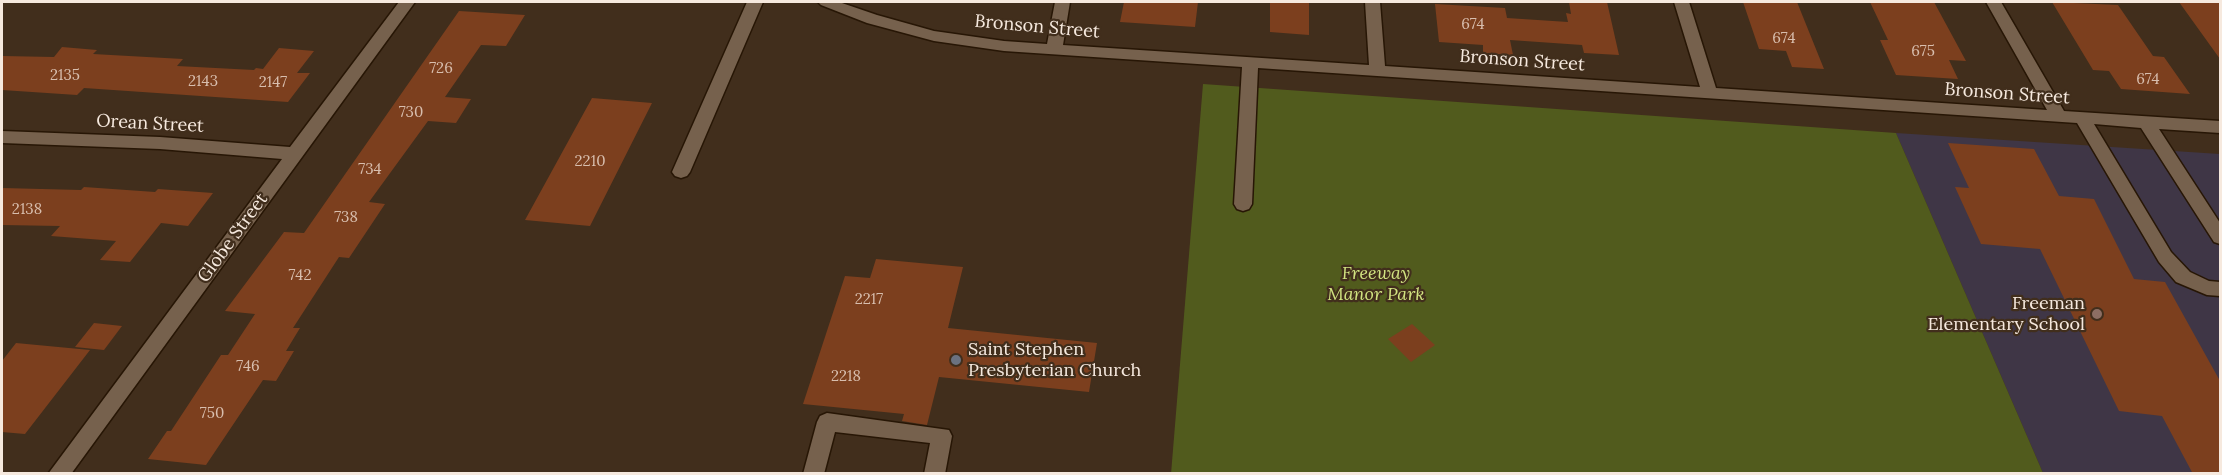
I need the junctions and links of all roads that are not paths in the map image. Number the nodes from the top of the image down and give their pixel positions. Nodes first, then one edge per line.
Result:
1 (407, 2) edge
2 (755, 2) edge
3 (826, 2) edge
4 (1063, 2) edge
5 (1373, 2) edge
6 (1682, 2) edge
7 (1994, 2) edge
8 (1054, 49) junction
9 (1250, 62) junction
10 (1377, 71) junction
11 (1710, 93) junction
12 (2059, 117) junction
13 (2082, 118) junction
14 (2146, 122) junction
15 (2220, 127) edge
16 (2, 137) edge
17 (295, 154) junction
18 (681, 172) dead end
19 (1243, 204) dead end
20 (2220, 237) edge
21 (2220, 289) edge
22 (58, 474) edge
23 (813, 474) edge
24 (934, 474) edge

1 - 17 street, Globe Street
2 - 18 street
3 - 8 street, Bronson Street
4 - 8 street
5 - 10 street
6 - 11 street
7 - 12 street
8 - 9 street, Bronson Street
9 - 10 street, Bronson Street
9 - 19 street
10 - 11 street, Bronson Street
11 - 12 street, Bronson Street
12 - 13 street, Bronson Street
13 - 14 street, Bronson Street
13 - 21 street
14 - 15 street, Bronson Street
14 - 20 street
16 - 17 street, Orean Street
17 - 22 street, Globe Street
23 - 24 street

